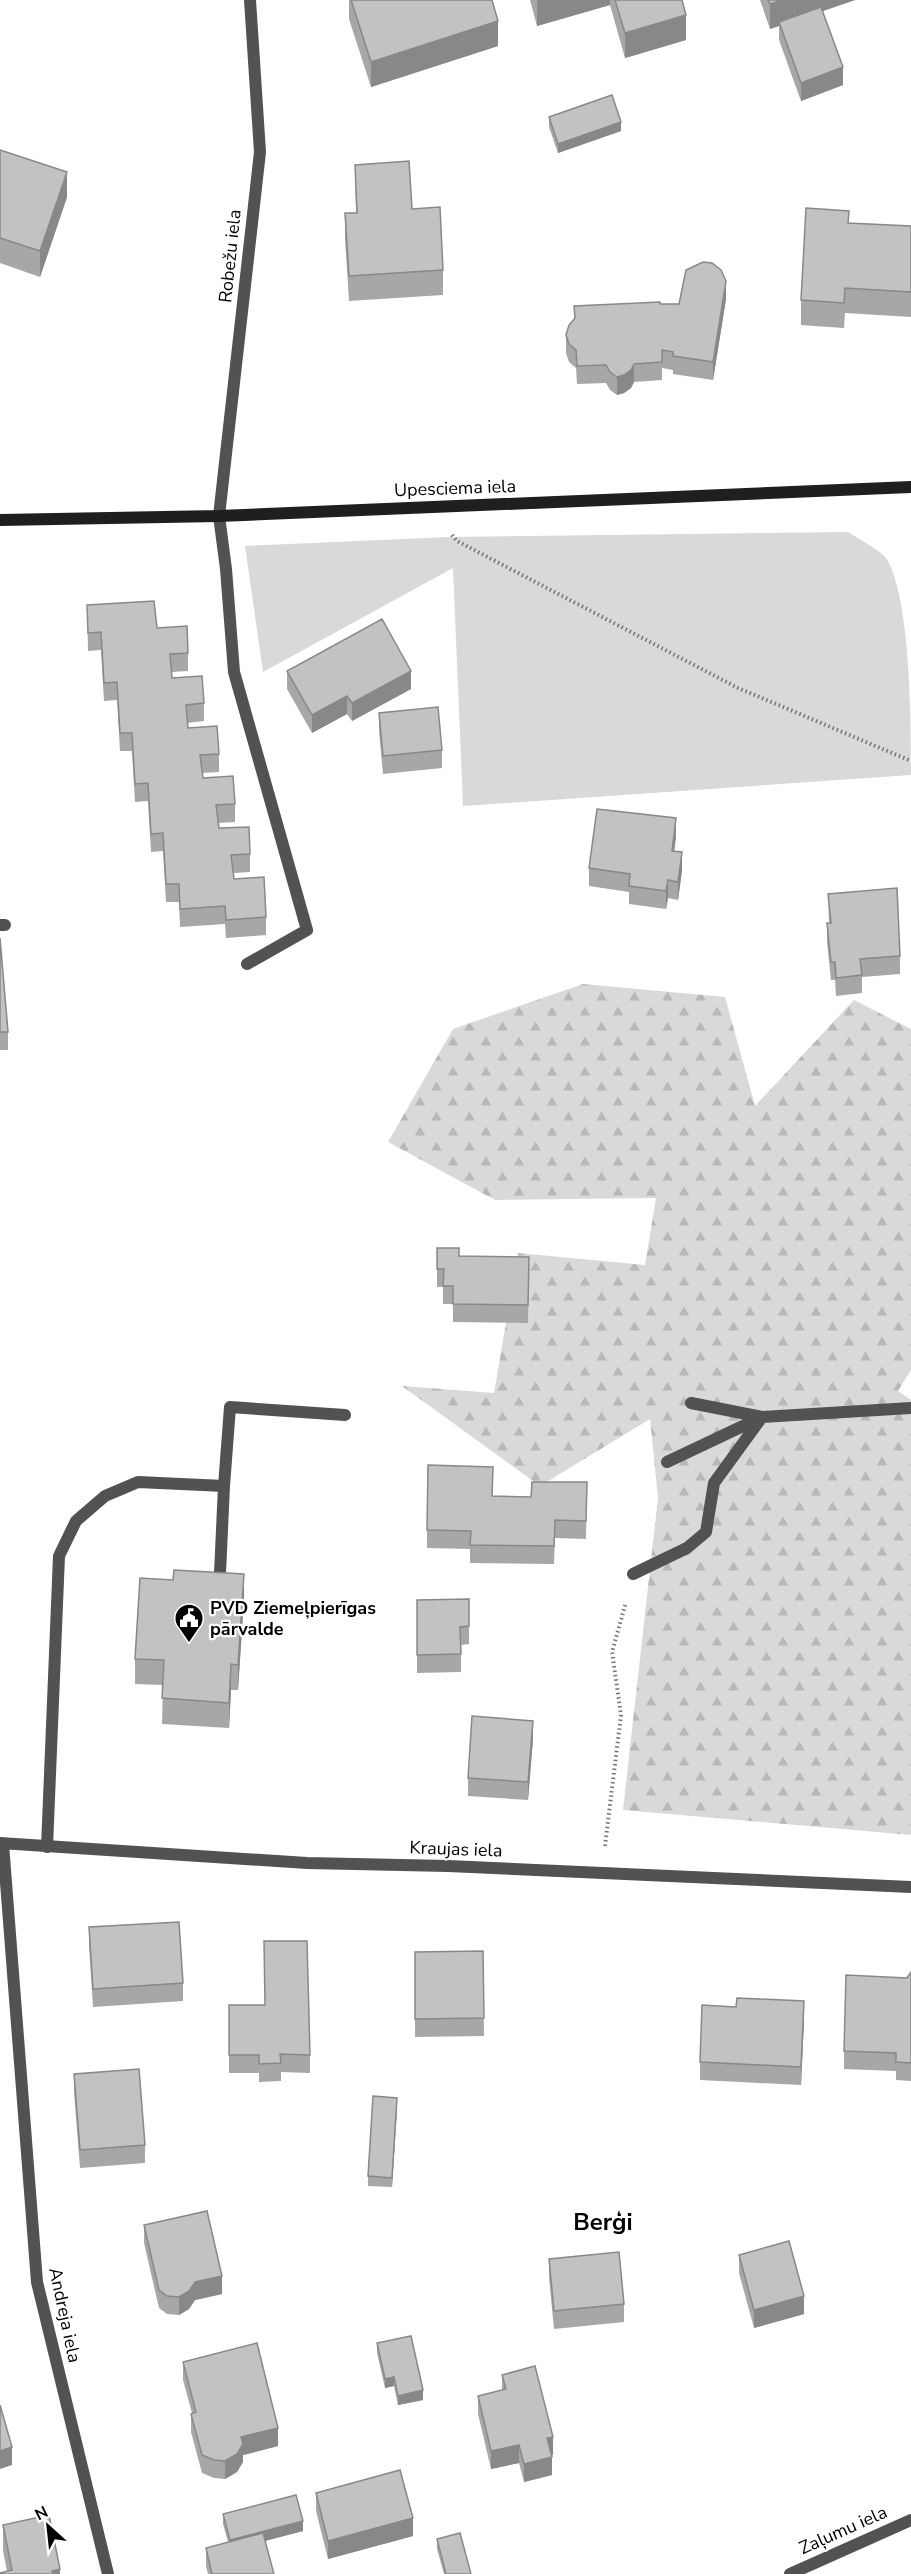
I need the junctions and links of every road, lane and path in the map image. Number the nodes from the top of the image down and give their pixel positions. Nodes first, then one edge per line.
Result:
1 (250, 0) edge
2 (911, 487) edge
3 (429, 507) junction
4 (219, 516) junction
5 (0, 519) edge
6 (911, 761) edge
7 (247, 964) dead end
8 (692, 1403) dead end
9 (911, 1408) edge
10 (345, 1415) dead end
11 (762, 1417) junction
12 (667, 1462) dead end
13 (224, 1486) junction
14 (220, 1574) edge
15 (633, 1574) joint
16 (1, 1843) edge
17 (47, 1846) junction
18 (602, 1874) junction
19 (911, 1887) edge
20 (911, 2520) edge
21 (108, 2574) edge
22 (790, 2574) edge

1 - 4 street, Robežu iela
2 - 3 main road, Upesciema iela
3 - 4 main road, Upesciema iela
3 - 6 path
4 - 5 main road, Upesciema iela
4 - 7 street, Robežu iela
8 - 11 street
9 - 11 street
10 - 13 street
11 - 12 street
11 - 15 street
13 - 14 street
13 - 17 street
15 - 18 path
16 - 17 street, Kraujas iela
16 - 21 street, Andreja iela
17 - 18 street, Kraujas iela
18 - 19 street, Kraujas iela
20 - 22 street, Zaļumu iela

